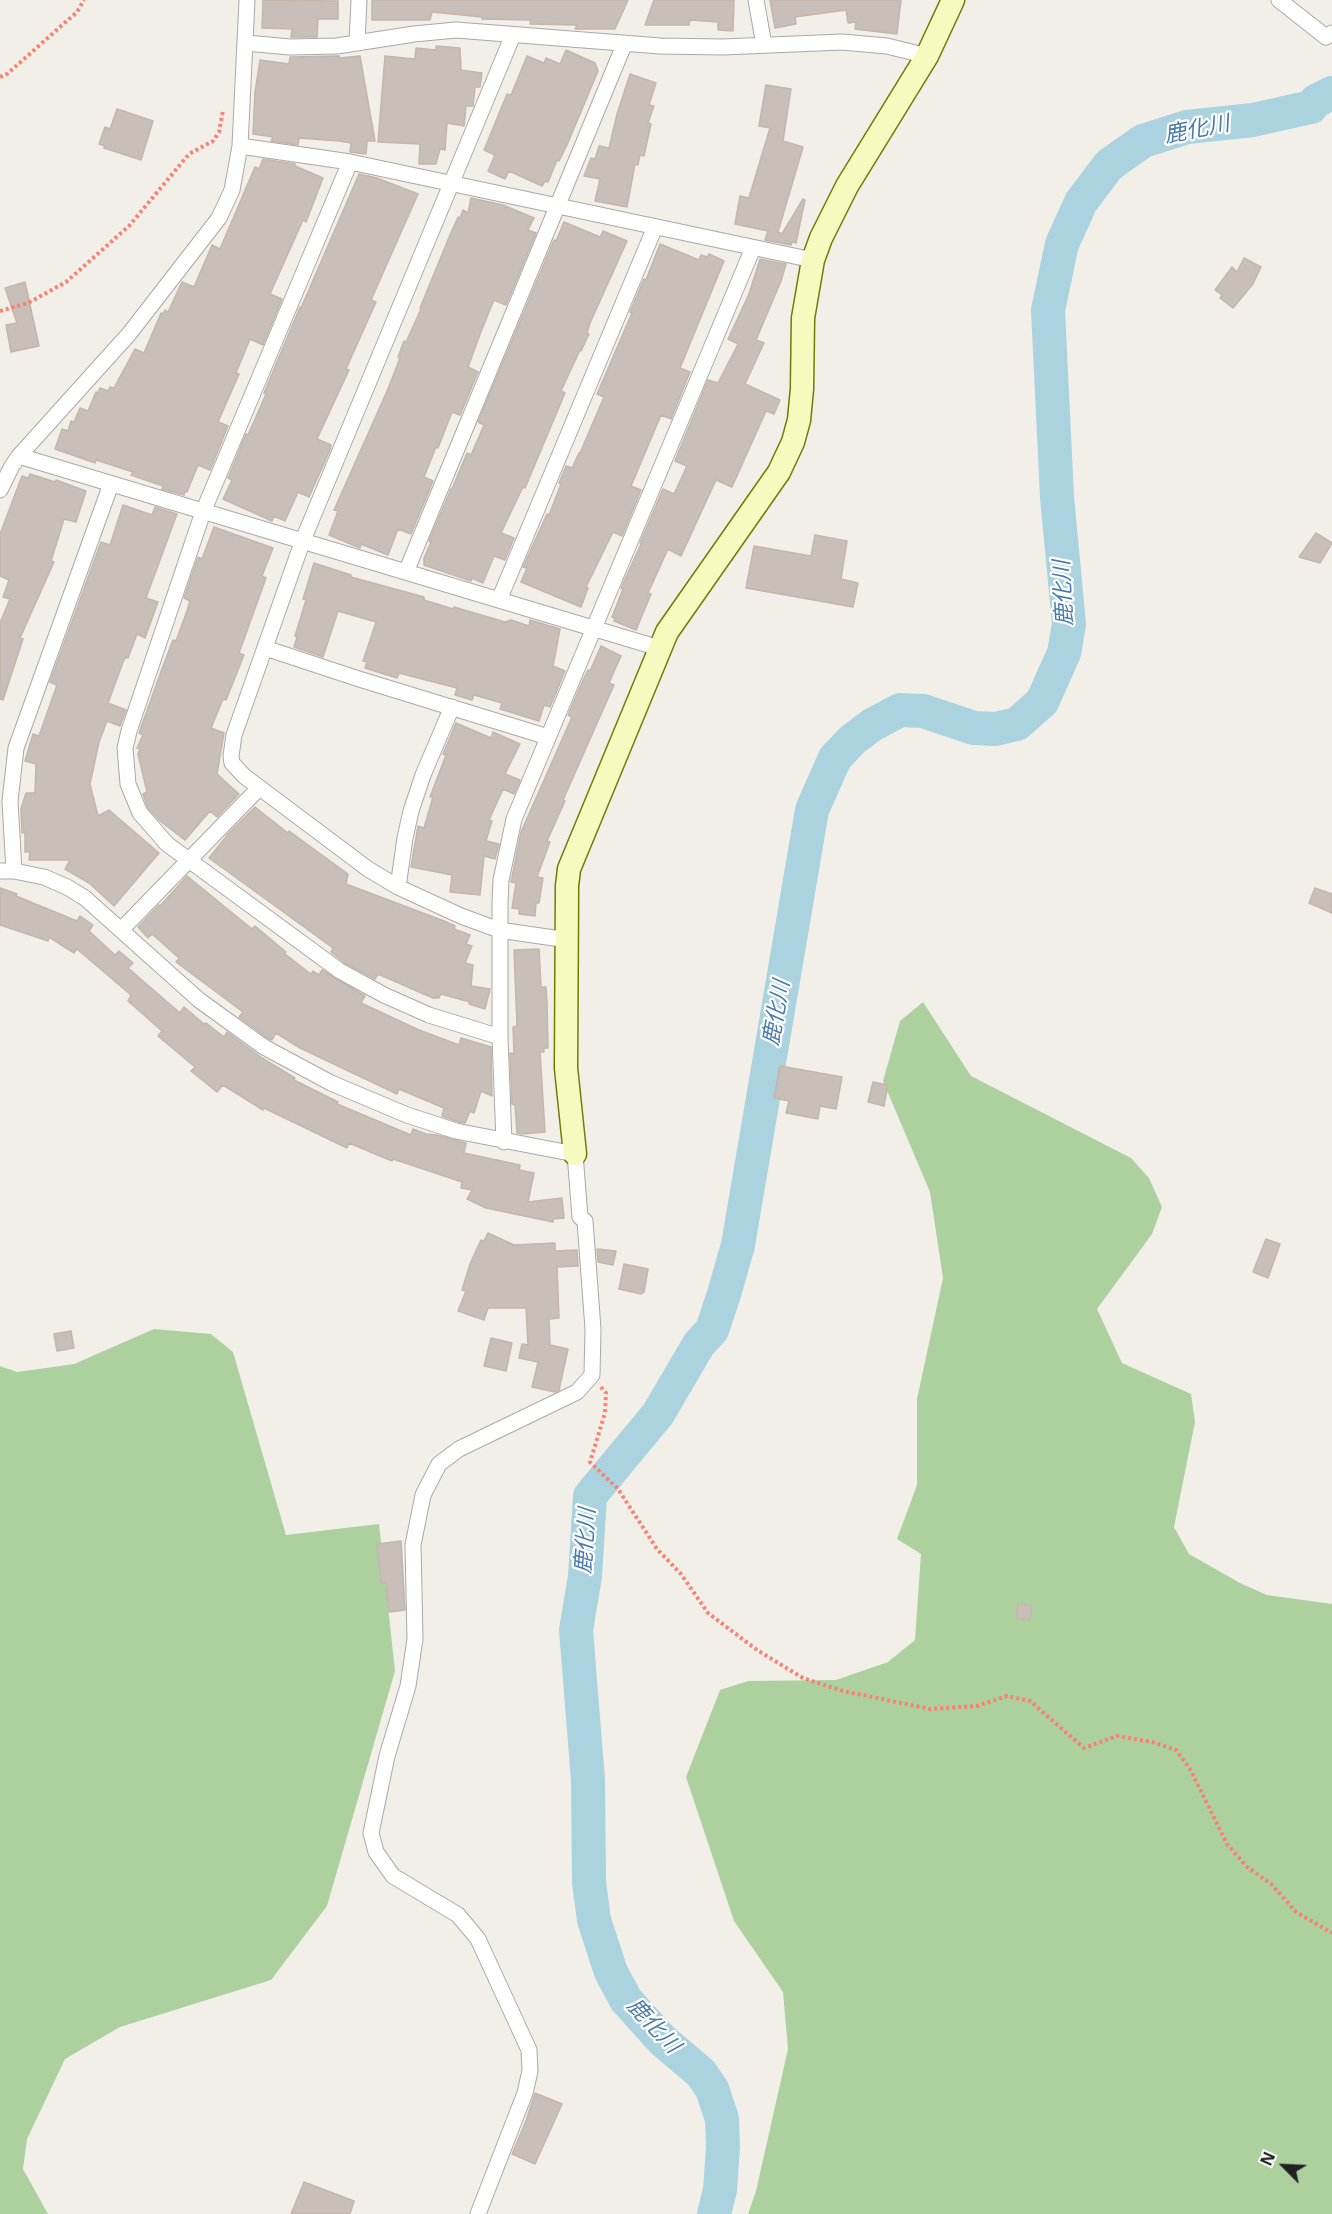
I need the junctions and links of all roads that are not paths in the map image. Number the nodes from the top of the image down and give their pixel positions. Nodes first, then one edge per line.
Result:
1 (247, 0) edge
2 (358, 0) edge
3 (756, 0) edge
4 (953, 0) edge
5 (1280, 0) edge
6 (1332, 33) edge
7 (513, 35) junction
8 (357, 42) junction
9 (246, 43) junction
10 (624, 45) junction
11 (764, 45) junction
12 (927, 56) junction
13 (240, 146) junction
14 (350, 162) junction
15 (450, 183) junction
16 (557, 206) junction
17 (655, 227) junction
18 (753, 248) junction
19 (813, 260) junction
20 (19, 456) junction
21 (111, 484) junction
22 (0, 490) edge
23 (203, 512) junction
24 (303, 540) junction
25 (406, 572) junction
26 (499, 600) junction
27 (593, 629) junction
28 (265, 648) junction
29 (659, 648) junction
30 (452, 707) junction
31 (548, 737) junction
32 (260, 788) junction
33 (189, 861) junction
34 (7, 871) edge
35 (399, 887) junction
36 (122, 930) junction
37 (499, 930) junction
38 (568, 940) junction
39 (500, 1037) junction
40 (504, 1142) junction
41 (575, 1154) junction
42 (478, 2214) edge

1 - 9 street
2 - 8 street
3 - 11 street
4 - 12 street
5 - 6 street
7 - 8 street
7 - 10 street
7 - 15 street
8 - 9 street
9 - 13 street
10 - 11 street
10 - 16 street
11 - 12 street
12 - 19 street
13 - 14 street
13 - 20 street
14 - 15 street
14 - 23 street
15 - 16 street
15 - 24 street
16 - 17 street
16 - 25 street
17 - 18 street
17 - 26 street
18 - 19 street
18 - 27 street
19 - 29 street
20 - 21 street
20 - 22 street
21 - 23 street
21 - 34 street
23 - 24 street
23 - 33 street
24 - 25 street
24 - 28 street
25 - 26 street
26 - 27 street
27 - 29 street
27 - 31 street
28 - 30 street
28 - 32 street
29 - 38 street
30 - 31 street
30 - 35 street
31 - 37 street
32 - 33 street
32 - 35 street
33 - 36 street
33 - 39 street
34 - 36 street
35 - 37 street
36 - 40 street
37 - 38 street
37 - 39 street
38 - 41 street
39 - 40 street
40 - 41 street
41 - 42 street

